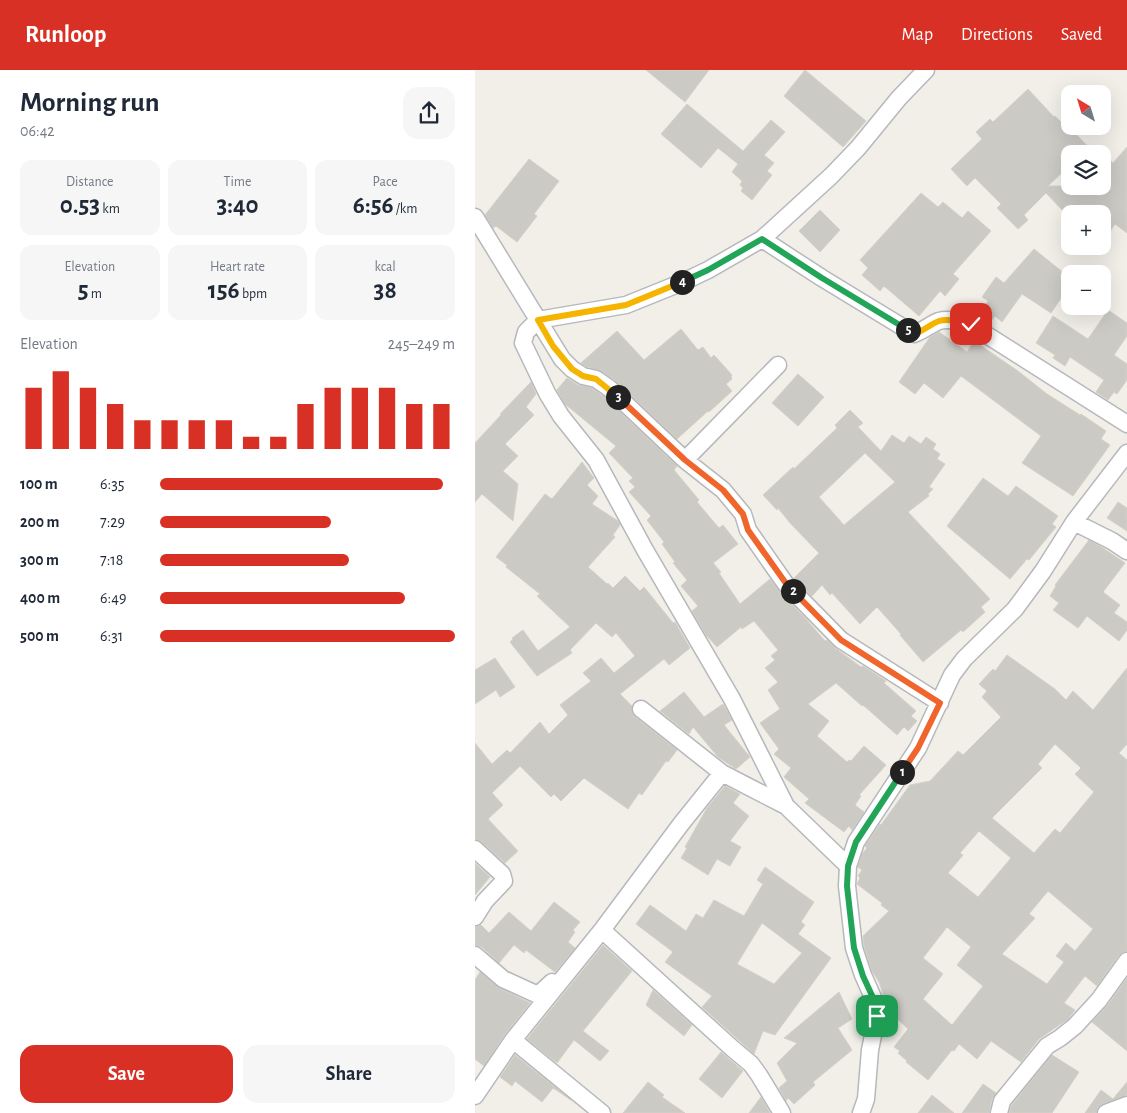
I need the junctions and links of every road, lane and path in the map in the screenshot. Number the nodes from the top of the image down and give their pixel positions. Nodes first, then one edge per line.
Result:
1 (926, 70) edge
2 (475, 217) edge
3 (762, 239) junction
4 (538, 320) junction
5 (778, 365) dead end
6 (1127, 424) edge
7 (1127, 453) edge
8 (685, 460) junction
9 (1074, 522) junction
10 (1127, 551) edge
11 (940, 703) junction
12 (641, 709) dead end
13 (722, 773) junction
14 (786, 806) junction
15 (475, 849) edge
16 (848, 866) junction
17 (475, 917) edge
18 (602, 930) junction
19 (582, 952) junction
20 (475, 955) edge
21 (1127, 961) edge
22 (513, 1040) junction
23 (475, 1096) edge
24 (1127, 1105) edge
25 (602, 1113) edge
26 (782, 1113) edge
27 (861, 1113) edge
28 (999, 1113) edge
29 (1106, 1113) edge

1 - 3 street
2 - 4 street
3 - 4 street
3 - 6 street
4 - 8 street
4 - 14 street
5 - 8 street
7 - 9 street
8 - 11 street
9 - 10 street
9 - 11 street
11 - 16 street
12 - 13 street
13 - 14 street
13 - 18 street
14 - 16 street
15 - 17 street
16 - 27 street
18 - 19 street
18 - 26 street
19 - 20 street
19 - 22 street
21 - 28 street
22 - 23 street
22 - 25 street
24 - 29 street

